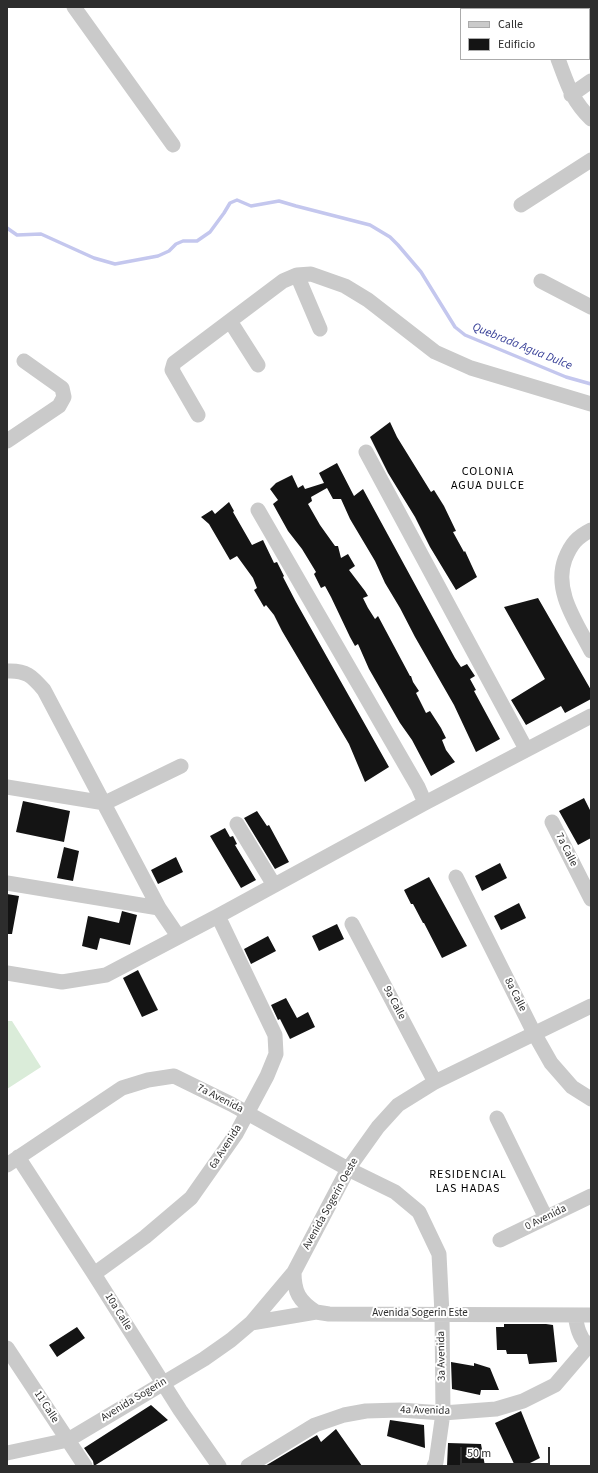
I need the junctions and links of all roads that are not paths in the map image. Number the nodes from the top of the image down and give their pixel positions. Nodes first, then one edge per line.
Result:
1 (74, 7) edge
2 (558, 60) edge
3 (591, 81) edge
4 (571, 94) junction
5 (591, 119) edge
6 (173, 145) dead end
7 (591, 160) edge
8 (521, 205) dead end
9 (297, 275) junction
10 (541, 281) dead end
11 (591, 307) edge
12 (230, 321) junction
13 (320, 329) dead end
14 (24, 361) dead end
15 (258, 365) dead end
16 (591, 404) edge
17 (198, 415) dead end
18 (7, 441) edge
19 (366, 452) dead end
20 (258, 510) dead end
21 (591, 530) edge
22 (591, 651) edge
23 (7, 671) edge
24 (591, 716) edge
25 (526, 749) junction
26 (181, 766) dead end
27 (7, 787) edge
28 (105, 803) junction
29 (425, 803) junction
30 (552, 822) dead end
31 (236, 824) dead end
32 (456, 877) dead end
33 (7, 882) edge
34 (274, 885) junction
35 (591, 899) edge
36 (160, 908) junction
37 (218, 916) junction
38 (352, 924) dead end
39 (178, 936) junction
40 (7, 973) edge
41 (591, 1006) edge
42 (534, 1034) junction
43 (435, 1082) junction
44 (591, 1099) edge
45 (247, 1114) junction
46 (497, 1118) dead end
47 (13, 1161) edge
48 (348, 1170) junction
49 (591, 1196) edge
50 (546, 1218) junction
51 (425, 1224) joint
52 (500, 1240) dead end
53 (294, 1272) junction
54 (94, 1274) junction
55 (316, 1312) junction
56 (442, 1314) junction
57 (575, 1314) junction
58 (591, 1315) edge
59 (250, 1323) junction
60 (590, 1344) edge
61 (7, 1348) edge
62 (163, 1383) junction
63 (443, 1413) junction
64 (68, 1440) junction
65 (7, 1453) edge
66 (85, 1466) edge
67 (219, 1466) edge
68 (248, 1466) edge
69 (434, 1466) edge

1 - 6 street
2 - 4 street
3 - 4 street
4 - 5 street
7 - 8 street
9 - 12 street
9 - 13 street
9 - 16 street
10 - 11 street
12 - 15 street
12 - 17 street
14 - 18 street
19 - 25 street
20 - 29 street
21 - 22 street
23 - 28 street
24 - 25 street
25 - 29 street
26 - 28 street
27 - 28 street
28 - 36 street
29 - 34 street
30 - 35 street, 7a Calle
31 - 34 street
32 - 42 street, 8a Calle
33 - 36 street
34 - 37 street
36 - 39 street
37 - 39 street
37 - 45 street, 6a Avenida
38 - 43 street, 9a Calle
39 - 40 street
41 - 42 street, Avenida Sogerin Oeste
42 - 43 street, Avenida Sogerin Oeste
42 - 44 street, 8a Calle
43 - 48 street, Avenida Sogerin Oeste
45 - 47 street, 7a Avenida
45 - 48 street, 7a Avenida
45 - 54 street, 6a Avenida
46 - 50 street
47 - 54 street, 10a Calle
48 - 51 street, 7a Avenida
48 - 53 street, Avenida Sogerin Oeste
49 - 50 street, 0 Avenida
50 - 52 street, 0 Avenida
51 - 56 street, 3a Avenida
53 - 55 street
53 - 59 street, Avenida Sogerin Oeste
54 - 62 street, 10a Calle
55 - 56 street, Avenida Sogerin Este
55 - 59 street, Avenida Sogerin Este
56 - 57 street, Avenida Sogerin Este
56 - 63 street, 3a Avenida
57 - 58 street, Avenida Sogerin Este
57 - 60 street
59 - 62 street, Avenida Sogerin
60 - 63 street, 4a Avenida
61 - 64 street, 11 Calle
62 - 64 street, Avenida Sogerin
62 - 67 street, 10a Calle
63 - 68 street, 4a Avenida
63 - 69 street, 3a Avenida
64 - 65 street, Avenida Sogerin
64 - 66 street, 11 Calle

